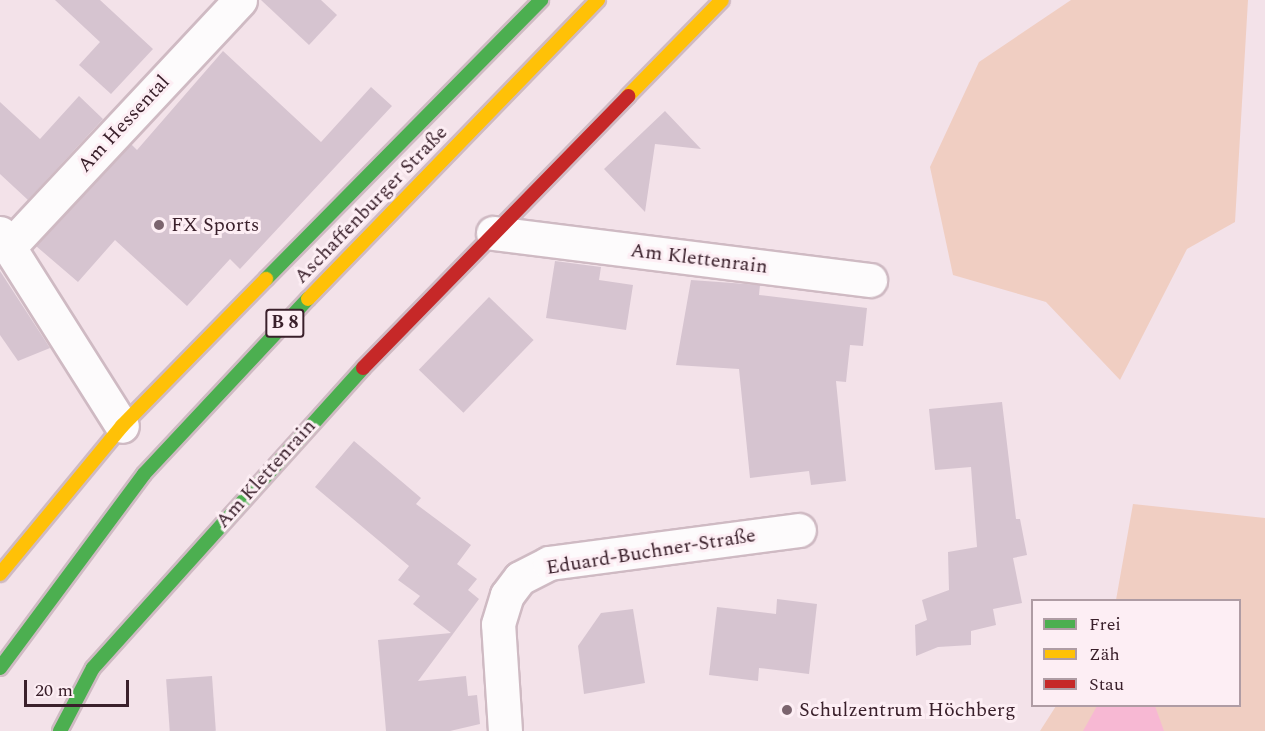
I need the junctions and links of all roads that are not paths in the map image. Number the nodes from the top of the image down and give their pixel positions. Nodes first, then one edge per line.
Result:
1 (240, 0) edge
2 (541, 0) edge
3 (598, 0) edge
4 (722, 0) edge
5 (493, 233) junction
6 (4, 240) edge
7 (870, 280) dead end
8 (122, 426) junction
9 (799, 530) dead end
10 (0, 574) edge
11 (0, 668) edge
12 (60, 731) edge
13 (505, 731) edge

1 - 6 street, Am Hessental
2 - 8 main road, Aschaffenburger Straße / B 8
3 - 11 main road, Aschaffenburger Straße / B 8
4 - 5 main road, Am Klettenrain
5 - 7 street, Am Klettenrain
5 - 12 main road, Am Klettenrain
6 - 8 street
8 - 10 main road, Aschaffenburger Straße / B 8
9 - 13 street, Eduard-Buchner-Straße

